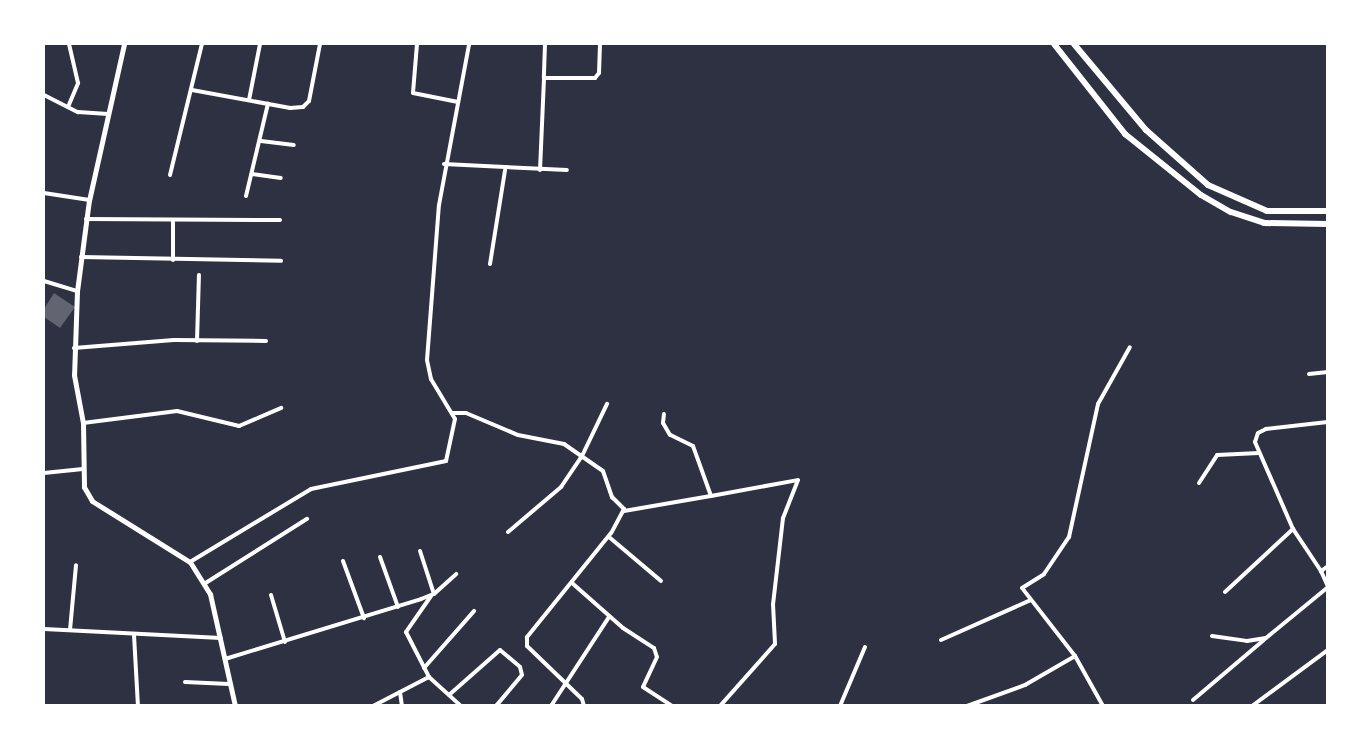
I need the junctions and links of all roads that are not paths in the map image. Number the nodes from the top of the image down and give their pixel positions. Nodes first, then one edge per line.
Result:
1 (69, 44) edge
2 (124, 44) edge
3 (202, 44) edge
4 (260, 44) edge
5 (320, 44) edge
6 (417, 44) edge
7 (469, 44) edge
8 (545, 44) edge
9 (600, 44) edge
10 (1054, 44) edge
11 (1078, 45) edge
12 (544, 78) junction
13 (192, 90) junction
14 (44, 95) edge
15 (249, 100) junction
16 (458, 102) junction
17 (268, 104) junction
18 (68, 107) junction
19 (108, 114) junction
20 (261, 141) junction
21 (294, 145) dead end
22 (444, 164) junction
23 (505, 170) junction
24 (540, 170) junction
25 (567, 170) dead end
26 (252, 174) junction
27 (170, 175) dead end
28 (281, 178) dead end
29 (44, 193) edge
30 (246, 196) dead end
31 (89, 200) junction
32 (1328, 211) edge
33 (86, 219) junction
34 (280, 219) dead end
35 (173, 220) junction
36 (1328, 224) edge
37 (81, 257) junction
38 (173, 260) junction
39 (281, 261) dead end
40 (490, 264) dead end
41 (199, 275) dead end
42 (44, 281) edge
43 (77, 291) junction
44 (197, 340) junction
45 (266, 341) dead end
46 (1130, 347) dead end
47 (73, 348) junction
48 (1328, 372) edge
49 (1309, 374) dead end
50 (607, 404) dead end
51 (281, 408) dead end
52 (452, 413) junction
53 (664, 414) dead end
54 (1328, 422) edge
55 (83, 423) junction
56 (1259, 453) junction
57 (582, 456) junction
58 (83, 469) junction
59 (44, 473) edge
60 (1199, 483) dead end
61 (711, 496) junction
62 (624, 511) junction
63 (307, 519) dead end
64 (1293, 529) junction
65 (508, 532) dead end
66 (609, 537) junction
67 (420, 551) dead end
68 (380, 557) dead end
69 (343, 561) dead end
70 (190, 562) junction
71 (76, 565) dead end
72 (1328, 566) edge
73 (1321, 571) junction
74 (456, 574) dead end
75 (661, 581) dead end
76 (572, 583) junction
77 (204, 584) junction
78 (1328, 587) edge
79 (1225, 592) dead end
80 (433, 595) junction
81 (271, 596) dead end
82 (1031, 600) junction
83 (398, 607) junction
84 (474, 611) dead end
85 (609, 617) junction
86 (364, 618) junction
87 (44, 629) edge
88 (70, 630) junction
89 (134, 635) junction
90 (1212, 636) dead end
91 (220, 638) junction
92 (1266, 638) junction
93 (941, 640) dead end
94 (285, 642) junction
95 (865, 647) dead end
96 (1328, 650) edge
97 (1076, 656) junction
98 (224, 660) junction
99 (424, 668) junction
100 (429, 677) junction
101 (185, 682) dead end
102 (229, 684) junction
103 (567, 686) junction
104 (400, 692) junction
105 (449, 695) junction
106 (1194, 700) dead end
107 (138, 705) edge
108 (235, 705) edge
109 (373, 705) edge
110 (402, 705) edge
111 (461, 705) edge
112 (496, 705) edge
113 (551, 705) edge
114 (584, 705) edge
115 (672, 705) edge
116 (720, 705) edge
117 (840, 705) edge
118 (967, 705) edge
119 (1103, 705) edge
120 (1252, 705) edge

1 - 18 street
2 - 19 street
3 - 13 street
4 - 15 street
5 - 17 street
6 - 16 street
7 - 16 street
8 - 12 street
9 - 12 street
10 - 36 main road
11 - 32 main road
12 - 24 street
13 - 15 street
13 - 27 street
14 - 18 street
15 - 17 street
16 - 22 street
17 - 20 street
18 - 19 street
19 - 31 street
20 - 21 street
20 - 26 street
22 - 23 street
22 - 52 street
23 - 24 street
23 - 40 street
24 - 25 street
26 - 28 street
26 - 30 street
29 - 31 street
31 - 33 street
33 - 35 street
33 - 37 street
34 - 35 street
35 - 38 street
37 - 38 street
37 - 43 street
38 - 39 street
41 - 44 street
42 - 43 street
43 - 47 street
44 - 45 street
44 - 47 street
46 - 82 street
47 - 55 street
48 - 49 street
50 - 57 street
51 - 55 street
52 - 57 street
52 - 70 street
53 - 61 street
54 - 56 street
55 - 58 street
56 - 60 street
56 - 64 street
57 - 62 street
57 - 65 street
58 - 59 street
58 - 70 street
61 - 62 street
61 - 116 street
62 - 66 street
63 - 77 street
64 - 73 street
64 - 79 street
66 - 75 street
66 - 76 street
67 - 80 street
68 - 83 street
69 - 86 street
70 - 77 street
71 - 88 street
72 - 73 street
73 - 78 street
74 - 80 street
76 - 85 street
76 - 103 street
77 - 91 street
78 - 92 street
80 - 83 street
80 - 99 street
81 - 94 street
82 - 93 street
82 - 97 street
83 - 86 street
84 - 99 street
85 - 103 street
85 - 115 street
86 - 94 street
87 - 88 street
88 - 89 street
89 - 91 street
89 - 107 street
90 - 92 street
91 - 98 street
92 - 106 street
94 - 98 street
95 - 117 street
96 - 120 street
97 - 118 street
97 - 119 street
98 - 102 street
99 - 100 street
100 - 104 street
100 - 105 street
101 - 102 street
102 - 108 street
103 - 113 street
103 - 114 street
104 - 109 street
104 - 110 street
105 - 111 street
105 - 112 street

